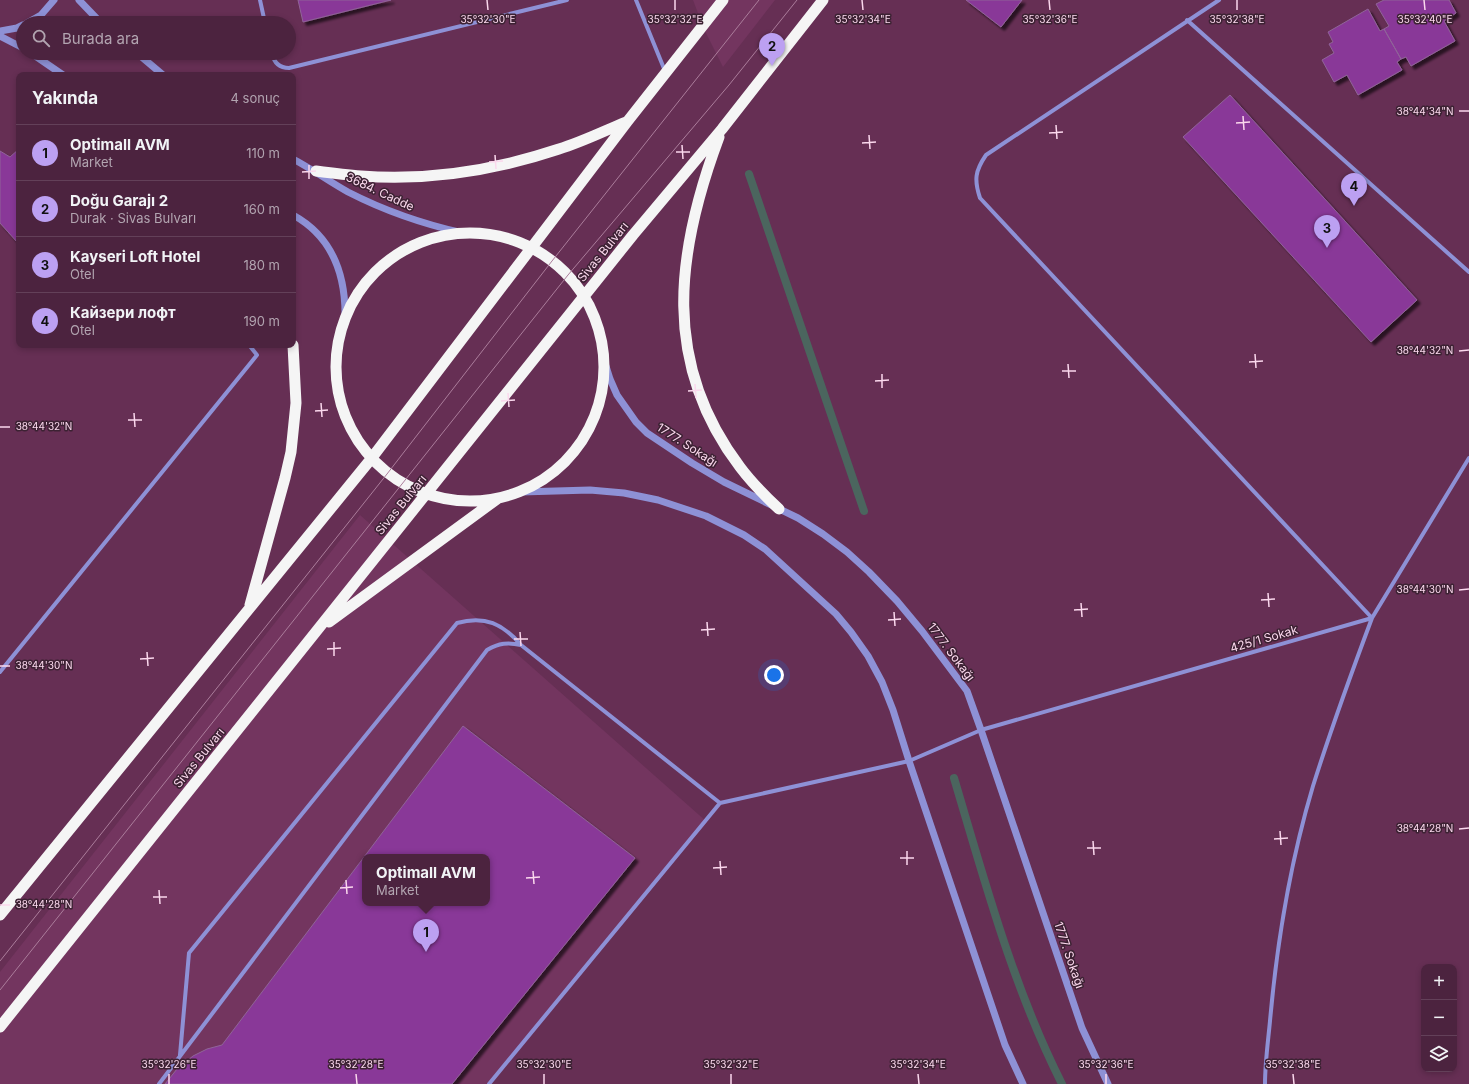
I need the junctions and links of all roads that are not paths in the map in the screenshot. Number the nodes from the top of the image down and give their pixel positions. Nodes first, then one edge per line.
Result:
1 (54, 0) edge
2 (79, 0) edge
3 (260, 0) edge
4 (567, 0) edge
5 (636, 0) edge
6 (723, 0) edge
7 (823, 0) edge
8 (1219, 0) edge
9 (41, 16) edge
10 (94, 16) edge
11 (263, 16) edge
12 (1187, 20) junction
13 (16, 28) edge
14 (0, 31) edge
15 (0, 36) edge
16 (16, 44) edge
17 (41, 60) edge
18 (145, 60) edge
19 (273, 60) edge
20 (59, 72) edge
21 (159, 72) edge
22 (666, 73) junction
23 (627, 122) junction
24 (722, 129) junction
25 (296, 161) edge
26 (316, 171) junction
27 (296, 217) edge
28 (463, 233) junction
29 (532, 248) junction
30 (1469, 272) edge
31 (585, 296) junction
32 (345, 320) junction
33 (251, 348) edge
34 (293, 348) edge
35 (605, 363) junction
36 (1469, 458) edge
37 (371, 459) junction
38 (521, 492) junction
39 (426, 494) junction
40 (498, 499) junction
41 (779, 509) junction
42 (248, 610) junction
43 (1372, 618) junction
44 (317, 631) junction
45 (521, 645) junction
46 (0, 672) edge
47 (981, 730) junction
48 (909, 761) junction
49 (720, 803) junction
50 (0, 915) edge
51 (0, 1027) edge
52 (180, 1056) junction
53 (159, 1084) edge
54 (489, 1084) edge
55 (1023, 1084) edge
56 (1108, 1084) edge
57 (1265, 1084) edge

1 - 9 street
2 - 10 street
3 - 11 street
4 - 19 street
5 - 22 street
6 - 22 highway
7 - 24 highway, Sivas Bulvarı
8 - 12 street
12 - 30 street
12 - 43 street
13 - 14 street
15 - 16 street
17 - 20 street
18 - 21 street
22 - 23 highway
23 - 26 highway
23 - 29 highway
24 - 31 highway, Sivas Bulvarı
24 - 41 highway
25 - 26 street, 3684. Cadde
26 - 28 street, 3684. Cadde
27 - 32 street
28 - 29 highway
28 - 32 highway
29 - 31 highway
29 - 37 highway
31 - 35 highway
31 - 39 highway, Sivas Bulvarı
32 - 37 highway
33 - 46 street
34 - 42 highway
35 - 38 highway
35 - 41 street, 1777. Sokağı
36 - 43 street
37 - 39 highway
37 - 42 highway
38 - 40 highway
38 - 48 street
39 - 40 highway
39 - 44 highway, Sivas Bulvarı
40 - 44 highway
41 - 47 street, 1777. Sokağı
42 - 50 highway
43 - 47 street, 425/1 Sokak
43 - 57 street
44 - 51 highway, Sivas Bulvarı
45 - 49 street
45 - 52 street
45 - 52 street
47 - 48 street, 425/1 Sokak
47 - 56 street, 1777. Sokağı
48 - 49 street, 425/1 Sokak
48 - 55 street
49 - 54 street
52 - 53 street

